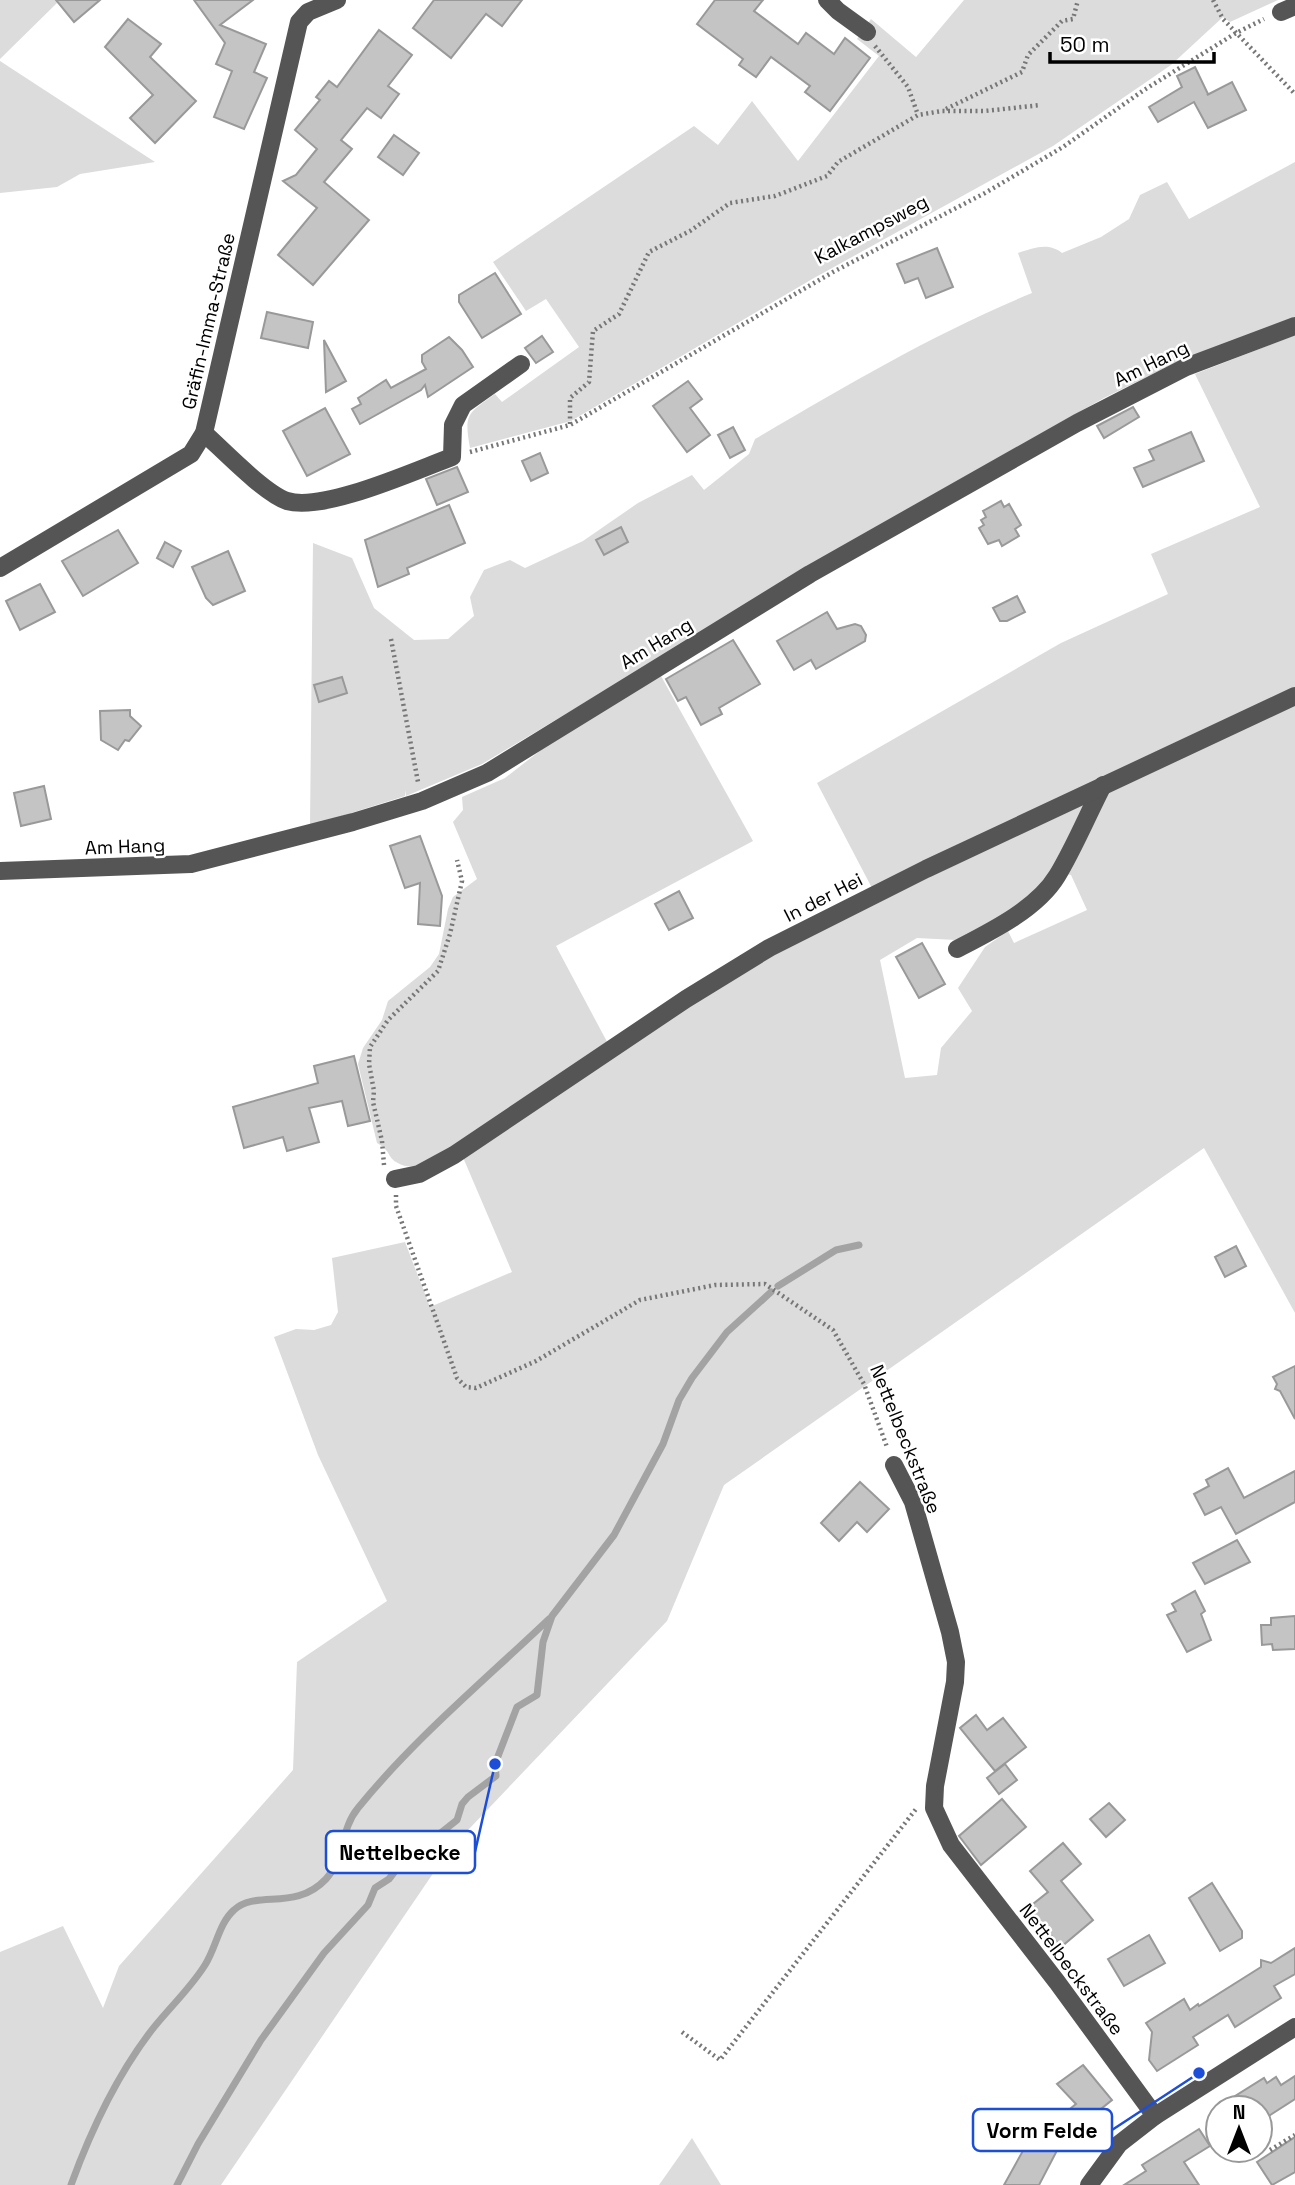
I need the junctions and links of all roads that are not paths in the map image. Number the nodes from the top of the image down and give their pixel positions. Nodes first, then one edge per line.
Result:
1 (337, 0) edge
2 (827, 0) edge
3 (867, 32) road end
4 (1295, 326) edge
5 (521, 364) dead end
6 (204, 433) junction
7 (0, 568) edge
8 (1295, 696) edge
9 (1103, 785) junction
10 (0, 871) edge
11 (957, 949) dead end
12 (390, 1172) road end
13 (894, 1465) road end
14 (1295, 2027) edge
15 (1155, 2116) junction
16 (1098, 2181) edge

1 - 6 street, Gräfin-Imma-Straße
2 - 3 street
4 - 10 street, Am Hang
5 - 6 street
6 - 7 street, Gräfin-Imma-Straße
8 - 9 street, In der Hei
9 - 11 street
9 - 12 street, In der Hei
13 - 15 street, Nettelbeckstraße
14 - 15 street
15 - 16 street

